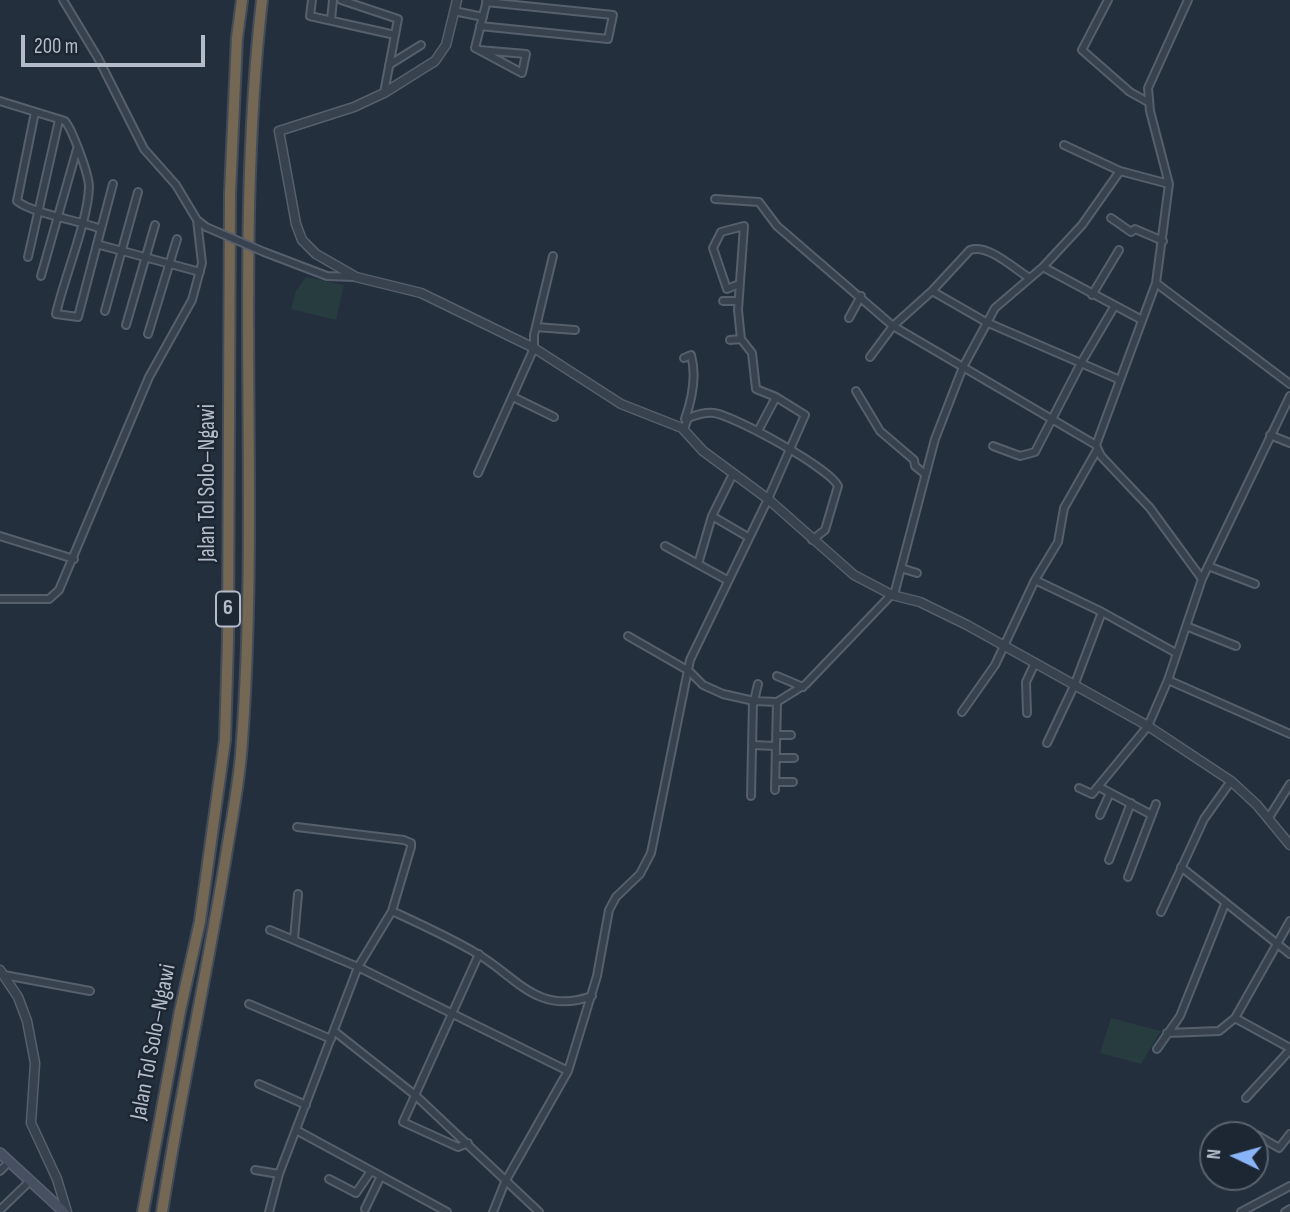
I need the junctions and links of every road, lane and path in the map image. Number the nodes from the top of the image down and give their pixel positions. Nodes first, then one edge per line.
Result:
1 (63, 0) edge
2 (242, 0) edge
3 (261, 0) edge
4 (312, 0) edge
5 (333, 0) edge
6 (341, 0) edge
7 (457, 0) edge
8 (1108, 0) edge
9 (1188, 0) edge
10 (487, 1) edge
11 (454, 11) junction
12 (483, 17) junction
13 (331, 20) junction
14 (481, 26) junction
15 (395, 36) junction
16 (421, 45) dead end
17 (478, 50) junction
18 (389, 65) junction
19 (384, 93) junction
20 (0, 101) edge
21 (1148, 102) junction
22 (35, 112) junction
23 (59, 120) junction
24 (1064, 145) dead end
25 (77, 149) junction
26 (1120, 171) junction
27 (113, 184) dead end
28 (1169, 184) junction
29 (138, 192) dead end
30 (715, 198) dead end
31 (37, 208) junction
32 (58, 218) junction
33 (1111, 218) dead end
34 (197, 220) junction
35 (81, 223) junction
36 (155, 225) dead end
37 (101, 229) junction
38 (177, 239) dead end
39 (1163, 241) junction
40 (100, 245) junction
41 (1119, 250) dead end
42 (122, 251) junction
43 (28, 257) dead end
44 (553, 257) dead end
45 (145, 258) junction
46 (168, 264) junction
47 (1043, 267) junction
48 (200, 272) junction
49 (41, 276) dead end
50 (356, 277) junction
51 (1028, 277) junction
52 (1156, 283) junction
53 (738, 284) junction
54 (932, 291) junction
55 (1092, 295) junction
56 (861, 296) junction
57 (738, 301) junction
58 (723, 302) dead end
59 (1114, 307) junction
60 (105, 311) dead end
61 (849, 318) dead end
62 (1142, 320) junction
63 (986, 322) junction
64 (126, 325) dead end
65 (893, 326) junction
66 (536, 327) junction
67 (575, 330) dead end
68 (148, 334) dead end
69 (741, 339) junction
70 (730, 340) dead end
71 (534, 348) junction
72 (870, 357) dead end
73 (684, 358) dead end
74 (1081, 363) junction
75 (962, 367) junction
76 (1120, 380) junction
77 (1290, 384) edge
78 (856, 391) dead end
79 (1290, 396) edge
80 (513, 397) junction
81 (775, 397) junction
82 (1287, 410) edge
83 (554, 417) dead end
84 (1052, 419) junction
85 (683, 429) junction
86 (758, 432) junction
87 (1270, 435) junction
88 (1290, 443) edge
89 (993, 446) dead end
90 (788, 448) junction
91 (1097, 448) junction
92 (478, 473) dead end
93 (733, 474) junction
94 (925, 474) junction
95 (768, 499) junction
96 (712, 516) junction
97 (0, 536) edge
98 (748, 537) junction
99 (812, 540) junction
100 (665, 546) dead end
101 (74, 559) junction
102 (698, 564) junction
103 (1208, 566) junction
104 (901, 568) junction
105 (917, 573) dead end
106 (1202, 579) junction
107 (727, 580) junction
108 (1035, 580) junction
109 (1255, 584) dead end
110 (892, 595) junction
111 (0, 599) edge
112 (1102, 612) junction
113 (1186, 626) junction
114 (628, 636) dead end
115 (1002, 646) junction
116 (1236, 646) dead end
117 (1176, 653) junction
118 (1034, 665) junction
119 (689, 671) junction
120 (777, 676) dead end
121 (1168, 680) junction
122 (758, 684) dead end
123 (1073, 686) junction
124 (803, 687) junction
125 (754, 701) junction
126 (777, 702) junction
127 (962, 712) dead end
128 (1027, 713) dead end
129 (1148, 726) junction
130 (1290, 734) edge
131 (776, 735) junction
132 (791, 735) dead end
133 (1047, 743) dead end
134 (752, 745) junction
135 (776, 746) junction
136 (776, 758) junction
137 (794, 758) dead end
138 (1231, 781) junction
139 (775, 782) junction
140 (793, 782) dead end
141 (1290, 784) edge
142 (1099, 787) junction
143 (1080, 788) dead end
144 (775, 790) dead end
145 (1110, 793) junction
146 (751, 796) dead end
147 (1131, 803) junction
148 (1156, 804) dead end
149 (1100, 815) dead end
150 (1152, 815) junction
151 (1268, 819) junction
152 (297, 827) dead end
153 (1290, 845) edge
154 (1109, 860) dead end
155 (1181, 867) junction
156 (1128, 877) dead end
157 (298, 894) dead end
158 (1225, 904) junction
159 (392, 911) junction
160 (1161, 912) dead end
161 (1290, 921) edge
162 (270, 930) dead end
163 (294, 939) junction
164 (1275, 943) junction
165 (479, 954) junction
166 (1290, 954) edge
167 (358, 967) junction
168 (2, 972) edge
169 (90, 991) dead end
170 (592, 996) junction
171 (249, 1004) dead end
172 (452, 1014) junction
173 (1235, 1018) junction
174 (334, 1031) junction
175 (1167, 1033) junction
176 (331, 1039) junction
177 (1157, 1049) dead end
178 (1290, 1049) edge
179 (568, 1071) junction
180 (258, 1084) dead end
181 (415, 1095) junction
182 (1246, 1098) dead end
183 (306, 1105) junction
184 (296, 1130) junction
185 (1290, 1134) edge
186 (1269, 1142) edge
187 (468, 1143) junction
188 (0, 1153) edge
189 (9, 1162) junction
190 (255, 1170) dead end
191 (0, 1171) edge
192 (371, 1171) junction
193 (279, 1174) junction
194 (381, 1176) junction
195 (329, 1179) dead end
196 (30, 1181) junction
197 (505, 1182) junction
198 (1290, 1186) edge
199 (365, 1209) dead end
200 (1290, 1209) edge
201 (0, 1210) edge
202 (1251, 1210) edge
203 (66, 1212) edge
204 (143, 1212) edge
205 (162, 1212) edge
206 (269, 1212) edge
207 (447, 1212) edge
208 (493, 1212) edge
209 (539, 1212) edge
210 (1241, 1212) edge
211 (1285, 1212) edge

1 - 34 street
2 - 204 highway, Jalan Tol Solo–Ngawi / 6
3 - 205 highway, Jalan Tol Solo–Ngawi / 6
4 - 13 street
5 - 13 street
6 - 15 street
7 - 11 street
8 - 21 street
9 - 21 street
10 - 12 street
10 - 14 street
11 - 12 street
11 - 19 street
12 - 14 street
13 - 15 street
14 - 17 street
15 - 18 street
16 - 18 street
17 - 17 street
18 - 19 street
19 - 50 street
20 - 22 street
21 - 28 street
22 - 23 street
22 - 31 street
23 - 25 street
23 - 31 street
24 - 26 street
25 - 32 street
25 - 35 street
26 - 28 street
26 - 47 street
27 - 37 street
28 - 39 street
29 - 42 street
30 - 56 street
31 - 32 street
31 - 43 street
32 - 35 street
32 - 49 street
33 - 39 street
34 - 48 street
34 - 50 street, bridge
35 - 37 street
35 - 40 street
36 - 45 street
37 - 40 street
38 - 46 street
39 - 52 street
40 - 42 street
41 - 55 street
42 - 45 street
42 - 60 street
44 - 66 street
45 - 46 street
45 - 64 street
46 - 48 street
46 - 68 street
47 - 51 street
47 - 55 street
48 - 101 street
50 - 71 street
51 - 54 street
51 - 63 street
52 - 62 street
52 - 77 street
53 - 53 street
53 - 57 street
54 - 63 street
54 - 65 street
55 - 59 street
56 - 61 street
56 - 65 street
57 - 58 street
57 - 69 street
59 - 62 street
59 - 74 street
62 - 76 street
63 - 74 street
63 - 75 street
65 - 72 street
65 - 75 street
66 - 67 street
66 - 71 street
69 - 70 street
69 - 81 street
71 - 80 street
71 - 85 street
73 - 85 street
74 - 76 street
74 - 84 street
75 - 84 street
75 - 94 street
76 - 91 street
78 - 94 street
79 - 82 street
80 - 83 street
80 - 92 street
81 - 86 street
81 - 90 street
82 - 87 street
84 - 89 street
84 - 91 street
85 - 86 street
85 - 93 street
86 - 90 street
87 - 88 street
87 - 103 street
90 - 95 street
90 - 99 street
91 - 106 street
91 - 108 street
93 - 95 street
93 - 96 street
94 - 104 street
95 - 98 street
95 - 99 street
96 - 98 street
96 - 102 street
97 - 101 street
98 - 107 street
99 - 110 street
100 - 102 street
101 - 111 street
102 - 107 street
103 - 106 street
103 - 109 street
104 - 105 street
104 - 110 street
106 - 113 street
107 - 119 street
108 - 112 street
108 - 115 street
110 - 115 street
110 - 124 street
112 - 117 street
112 - 123 street
113 - 116 street
113 - 117 street
114 - 119 street
115 - 118 street
115 - 127 street
117 - 121 street
118 - 123 street
118 - 128 street
119 - 125 street
119 - 170 street
120 - 124 street
121 - 129 street
121 - 130 street
122 - 125 street
123 - 129 street
123 - 133 street
124 - 126 street
125 - 126 street
125 - 134 street
126 - 131 street
129 - 138 street
129 - 142 street
131 - 132 street
131 - 135 street
134 - 135 street
134 - 146 street
135 - 136 street
136 - 137 street
136 - 139 street
138 - 151 street
138 - 155 street
139 - 140 street
139 - 144 street
141 - 151 street
142 - 143 street
142 - 145 street
145 - 147 street
145 - 149 street
147 - 150 street
147 - 154 street
148 - 150 street
150 - 156 street
151 - 153 street
152 - 159 street
155 - 158 street
155 - 160 street
157 - 163 street
158 - 164 street
158 - 175 street
159 - 165 street
159 - 167 street
161 - 164 street
162 - 163 street
163 - 167 street
164 - 166 street
164 - 173 street
165 - 170 street
165 - 172 street
167 - 172 street
167 - 174 street
168 - 169 street
168 - 203 street
170 - 179 street
171 - 176 street
172 - 179 street
172 - 181 street
173 - 175 street
173 - 178 street
174 - 176 street
174 - 181 street
175 - 177 street
176 - 183 street
178 - 182 street
179 - 197 street
180 - 183 street
181 - 187 street
181 - 187 street
183 - 184 street
184 - 192 street
184 - 193 street
185 - 186 street
187 - 197 street
188 - 189 main road
189 - 191 street
189 - 196 main road
190 - 193 street
192 - 194 street
192 - 195 street
193 - 206 street
194 - 199 street
194 - 207 street
196 - 201 street
196 - 203 main road
197 - 208 street
197 - 209 street
198 - 202 street
200 - 211 street
202 - 210 street

